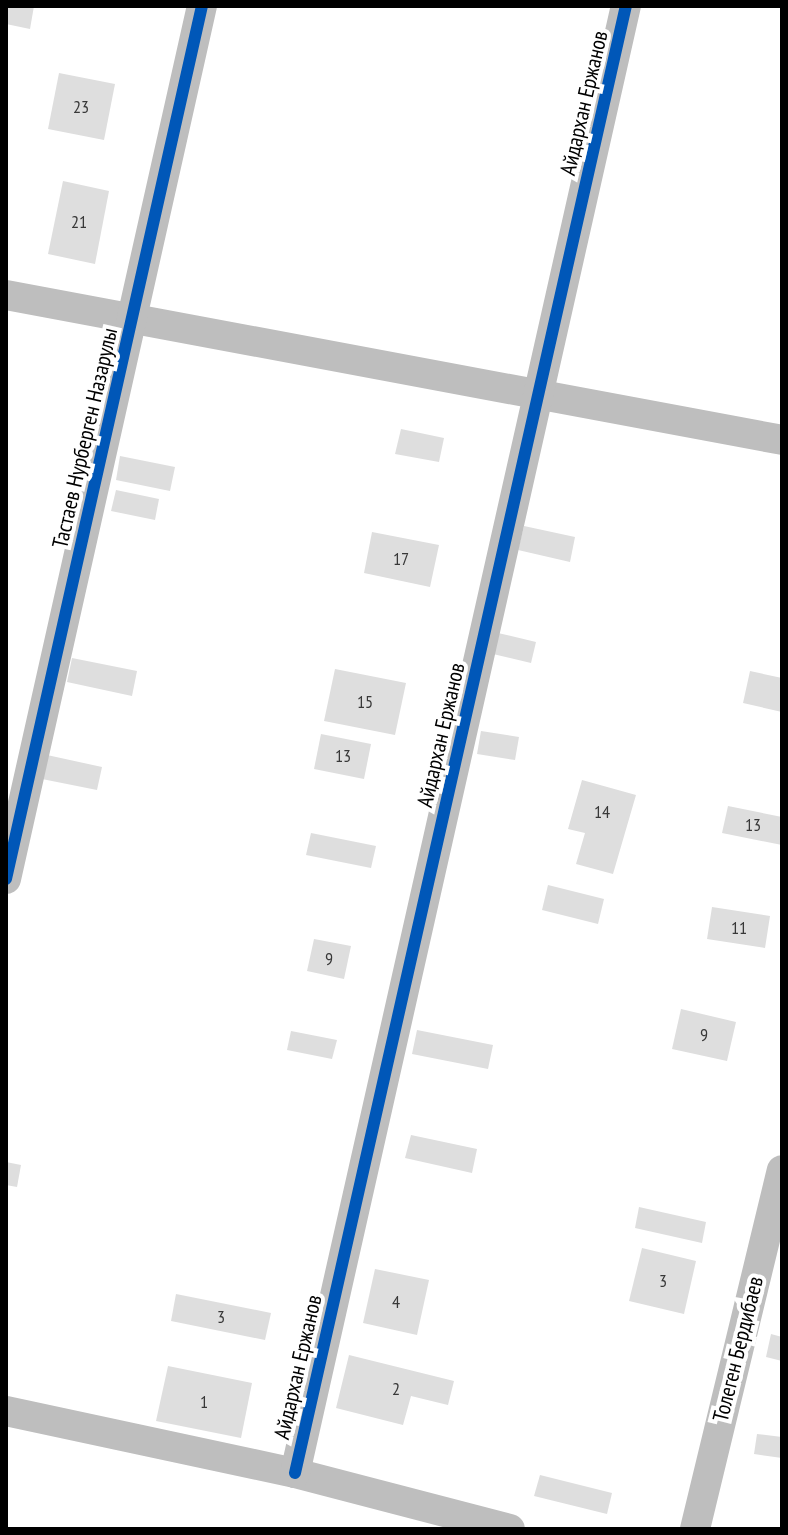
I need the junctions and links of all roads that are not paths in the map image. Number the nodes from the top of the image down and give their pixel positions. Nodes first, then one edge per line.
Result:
1 (202, 6) edge
2 (626, 6) edge
3 (6, 295) edge
4 (132, 319) junction
5 (539, 394) junction
6 (782, 440) edge
7 (6, 879) edge
8 (782, 1170) edge
9 (6, 1411) edge
10 (295, 1473) junction
11 (510, 1529) edge
12 (695, 1529) edge

1 - 4 street, Тастаев Нурберген Назарулы
2 - 5 street, Айдархан Ержанов
3 - 4 street
4 - 5 street
4 - 7 street, Тастаев Нурберген Назарулы
5 - 6 street
5 - 10 street, Айдархан Ержанов
8 - 12 street, Толеген Бердибаев
9 - 10 street
10 - 11 street

